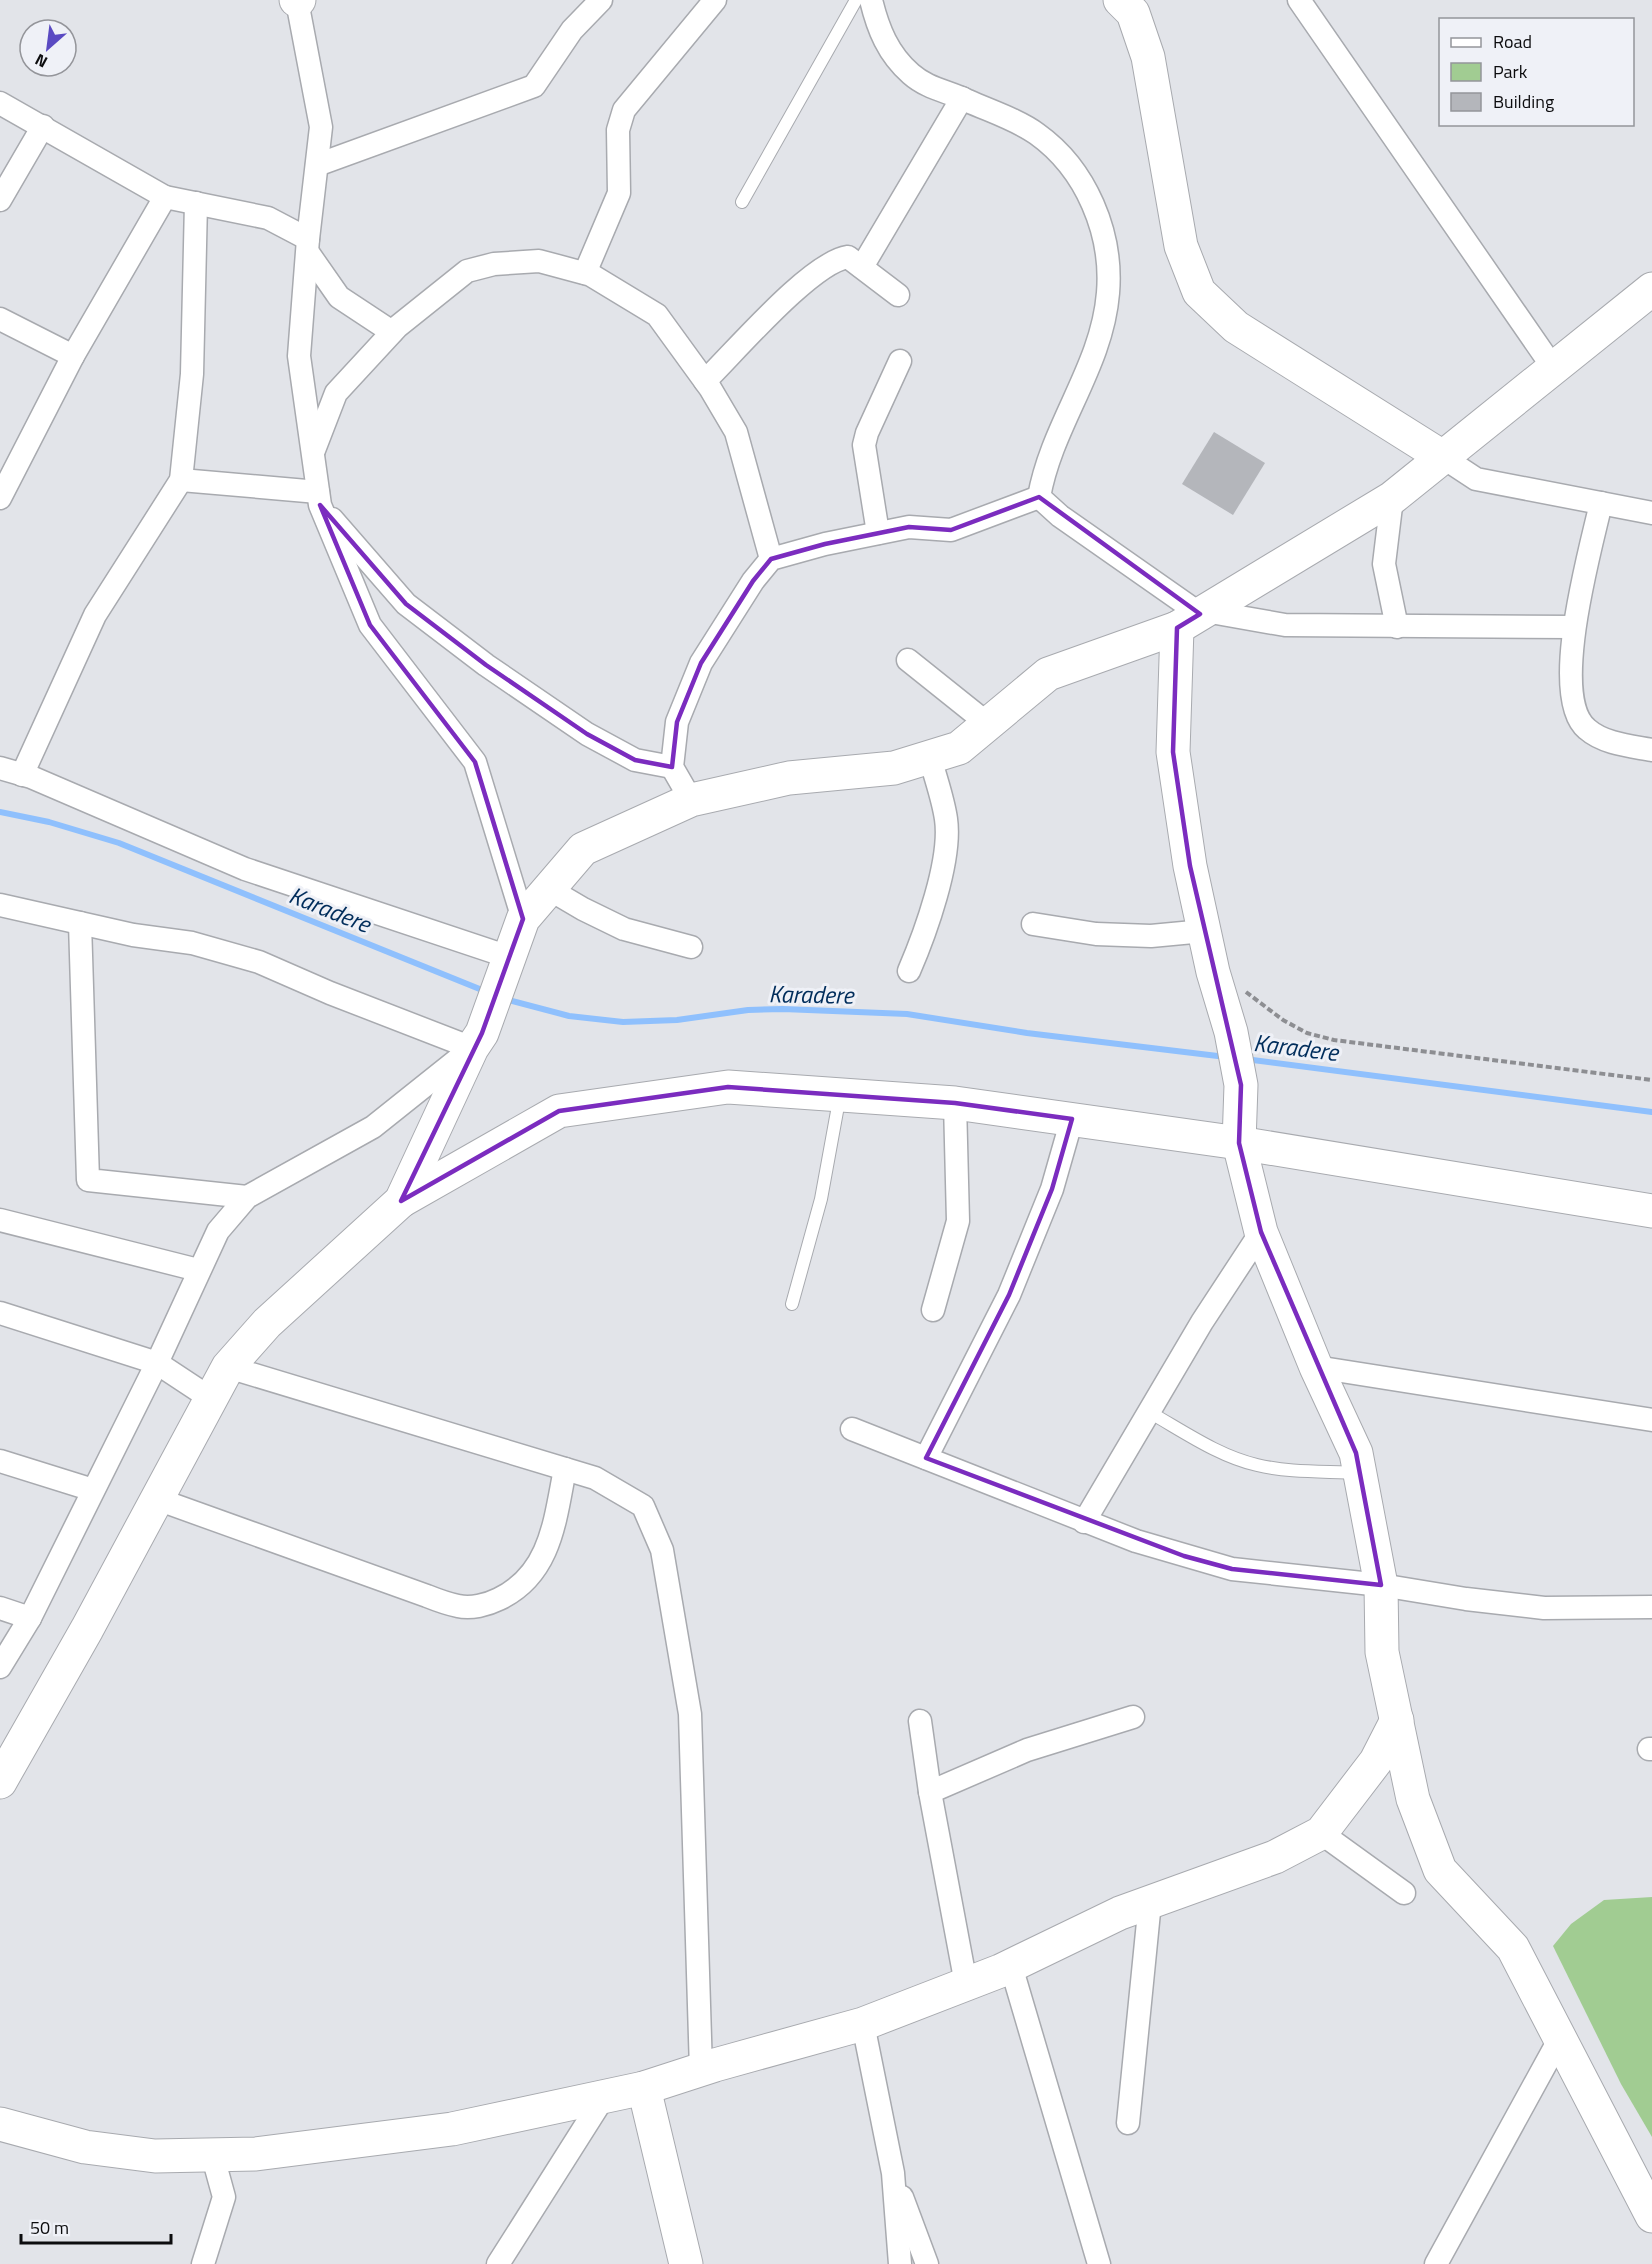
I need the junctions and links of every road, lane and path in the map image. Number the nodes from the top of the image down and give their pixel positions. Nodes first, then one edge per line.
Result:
1 (297, 0) edge
2 (601, 0) edge
3 (715, 0) edge
4 (855, 0) edge
5 (871, 0) edge
6 (1120, 0) edge
7 (1299, 0) edge
8 (962, 98) junction
9 (0, 103) edge
10 (43, 126) junction
11 (317, 165) junction
12 (165, 197) junction
13 (0, 200) edge
14 (742, 202) dead end
15 (196, 203) junction
16 (309, 246) junction
17 (861, 267) junction
18 (585, 273) junction
19 (1652, 289) edge
20 (898, 295) dead end
21 (0, 319) edge
22 (392, 332) junction
23 (73, 356) junction
24 (900, 361) dead end
25 (1554, 369) junction
26 (705, 381) junction
27 (314, 452) junction
28 (1441, 456) junction
29 (181, 480) junction
30 (3, 485) edge
31 (1039, 497) junction
32 (1392, 498) junction
33 (319, 499) junction
34 (1601, 503) junction
35 (1652, 513) edge
36 (878, 533) junction
37 (771, 559) junction
38 (1194, 618) junction
39 (1397, 627) junction
40 (1574, 627) junction
41 (908, 660) dead end
42 (988, 724) junction
43 (1652, 750) edge
44 (930, 757) junction
45 (672, 767) junction
46 (11, 771) edge
47 (691, 800) junction
48 (549, 889) junction
49 (0, 905) edge
50 (523, 919) junction
51 (80, 923) junction
52 (1033, 924) dead end
53 (1204, 931) junction
54 (692, 947) dead end
55 (505, 964) junction
56 (909, 971) dead end
57 (1218, 987) junction
58 (477, 1040) junction
59 (1652, 1080) edge
60 (840, 1095) junction
61 (955, 1103) junction
62 (1072, 1119) junction
63 (1239, 1143) junction
64 (247, 1197) junction
65 (401, 1201) junction
66 (1652, 1211) edge
67 (0, 1220) edge
68 (1261, 1232) junction
69 (198, 1270) junction
70 (792, 1304) dead end
71 (933, 1310) dead end
72 (0, 1313) edge
73 (156, 1363) junction
74 (228, 1367) junction
75 (1316, 1367) junction
76 (210, 1398) junction
77 (1149, 1412) junction
78 (1652, 1420) edge
79 (852, 1429) dead end
80 (926, 1458) junction
81 (0, 1461) edge
82 (566, 1469) junction
83 (1360, 1473) junction
84 (93, 1490) junction
85 (157, 1499) junction
86 (1084, 1522) junction
87 (1381, 1585) junction
88 (1652, 1607) edge
89 (0, 1608) edge
90 (30, 1618) junction
91 (0, 1667) edge
92 (1133, 1717) dead end
93 (1397, 1720) junction
94 (920, 1721) dead end
95 (0, 1782) edge
96 (930, 1792) junction
97 (1321, 1833) junction
98 (1404, 1893) dead end
99 (1150, 1902) junction
100 (1011, 1966) junction
101 (966, 1984) junction
102 (863, 2024) junction
103 (1560, 2038) junction
104 (701, 2070) junction
105 (644, 2088) junction
106 (605, 2096) junction
107 (1128, 2123) dead end
108 (0, 2124) edge
109 (213, 2157) junction
110 (893, 2173) junction
111 (1652, 2216) edge
112 (203, 2264) edge
113 (498, 2264) edge
114 (686, 2264) edge
115 (900, 2264) edge
116 (927, 2264) edge
117 (1099, 2264) edge
118 (1436, 2264) edge

1 - 11 street
2 - 11 street
3 - 18 street
4 - 14 lane
5 - 8 street
6 - 28 street
7 - 25 street
8 - 17 street
8 - 31 street
9 - 10 street
10 - 12 street
10 - 13 street
11 - 16 street
12 - 15 street
12 - 23 street
15 - 16 street
15 - 29 street
16 - 22 street
16 - 27 street
17 - 20 street
17 - 26 street
18 - 22 street
18 - 26 street
19 - 25 street
21 - 23 street
22 - 27 street
23 - 30 street
24 - 36 street
25 - 28 street
26 - 37 street
27 - 33 street
28 - 32 street
28 - 34 street
29 - 33 street
29 - 46 street
31 - 36 street
31 - 38 street
32 - 38 street
32 - 39 street
33 - 45 street
33 - 50 street
34 - 35 street
34 - 40 street
36 - 37 street
37 - 45 street
38 - 39 street
38 - 42 street
38 - 53 street
39 - 40 street
40 - 43 street
41 - 42 street
42 - 44 street
44 - 47 street
44 - 56 street
45 - 47 street
46 - 55 street
47 - 48 street
48 - 50 street
48 - 54 street
49 - 51 street
50 - 55 street
51 - 58 street
51 - 64 street
52 - 53 street
53 - 57 street
55 - 58 street
57 - 59 path
57 - 63 street
58 - 64 street
58 - 65 street
60 - 61 street
60 - 65 street
60 - 70 lane
61 - 62 street
61 - 71 street
62 - 63 street
62 - 80 street
63 - 66 street
63 - 68 street
64 - 69 street
65 - 74 street
67 - 69 street
68 - 75 street
68 - 77 street
69 - 73 street
72 - 73 street
73 - 76 street
73 - 84 street
74 - 76 street
74 - 82 street
75 - 78 street
75 - 83 street
76 - 85 street
77 - 83 lane
77 - 86 street
79 - 80 street
80 - 86 street
81 - 84 street
82 - 85 street
82 - 104 street
83 - 87 street
84 - 90 street
85 - 95 street
86 - 87 street
87 - 88 street
87 - 93 street
89 - 90 street
90 - 91 street
92 - 96 street
93 - 97 street
93 - 103 street
94 - 96 street
96 - 101 street
97 - 98 street
97 - 99 street
99 - 100 street
99 - 107 street
100 - 101 street
100 - 117 street
101 - 102 street
102 - 104 street
102 - 110 street
103 - 111 street
103 - 118 street
104 - 105 street
105 - 106 street
105 - 114 street
106 - 109 street
106 - 113 street
108 - 109 street
109 - 112 street
110 - 115 street
110 - 116 street

